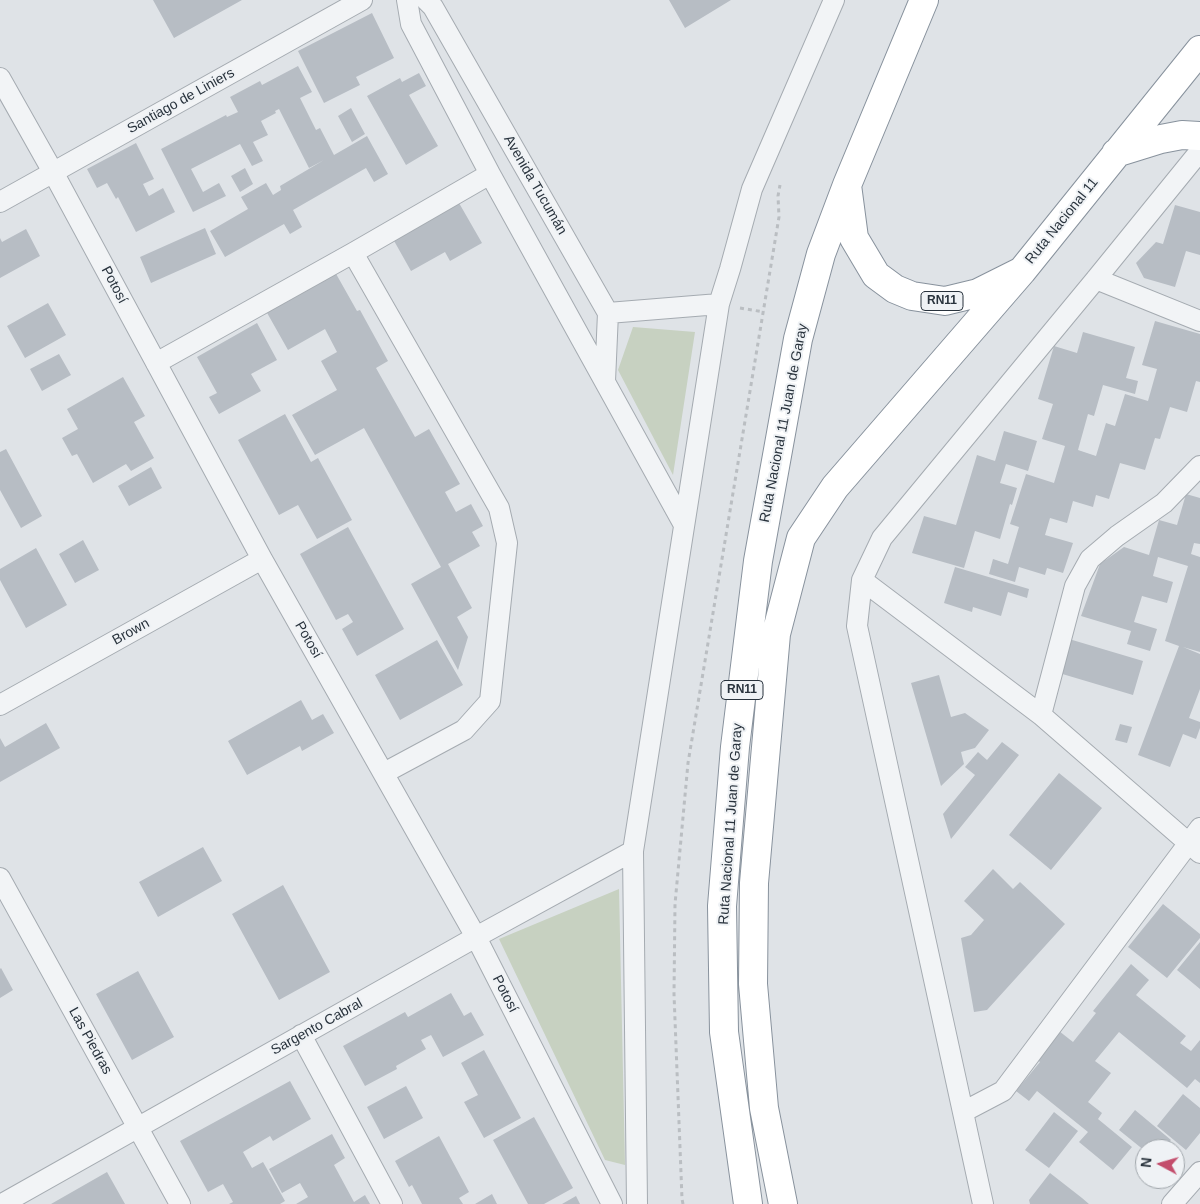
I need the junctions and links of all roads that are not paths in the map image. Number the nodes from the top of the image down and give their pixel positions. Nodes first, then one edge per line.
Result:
1 (362, 0) edge
2 (407, 0) edge
3 (426, 0) edge
4 (834, 0) edge
5 (924, 0) edge
6 (1200, 50) edge
7 (0, 78) edge
8 (1200, 136) edge
9 (1200, 151) edge
10 (1116, 153) junction
11 (53, 172) junction
12 (490, 174) junction
13 (847, 186) junction
14 (0, 202) edge
15 (353, 253) junction
16 (1022, 271) junction
17 (1096, 279) junction
18 (719, 304) junction
19 (608, 313) junction
20 (1200, 321) edge
21 (156, 364) junction
22 (605, 381) junction
23 (1200, 466) edge
24 (684, 525) junction
25 (262, 559) junction
26 (862, 580) junction
27 (0, 705) edge
28 (1041, 715) junction
29 (384, 773) junction
30 (1196, 842) edge
31 (633, 851) junction
32 (0, 878) edge
33 (476, 937) junction
34 (301, 1035) junction
35 (963, 1112) junction
36 (138, 1128) junction
37 (1200, 1172) edge
38 (2, 1204) edge
39 (180, 1204) edge
40 (392, 1204) edge
41 (612, 1204) edge
42 (637, 1204) edge
43 (748, 1204) edge
44 (783, 1204) edge
45 (983, 1204) edge
46 (1172, 1204) edge

1 - 11 street, Santiago de Liniers
2 - 12 street
3 - 19 street, Avenida Tucumán
4 - 18 street
5 - 13 highway, RN11
6 - 10 highway, Ruta Nacional 11 / RN11
7 - 11 street, Potosí
8 - 10 highway
9 - 17 street
10 - 16 highway, Ruta Nacional 11 / RN11
11 - 14 street, Santiago de Liniers
11 - 21 street, Potosí
12 - 15 street
12 - 22 street
13 - 16 highway, Ruta Nacional 11 / RN11
13 - 43 highway, Ruta Nacional 11 Juan de Garay / RN11
15 - 21 street
15 - 29 street
16 - 44 highway, Ruta Nacional 11 Juan de Garay / RN11
17 - 20 street
17 - 26 street
18 - 19 street
18 - 24 street
19 - 22 street
21 - 25 street, Potosí
22 - 24 street
23 - 28 street
24 - 31 street
25 - 27 street, Brown
25 - 29 street, Potosí
26 - 28 street
26 - 35 street
28 - 30 street
29 - 33 street, Potosí
30 - 35 street
31 - 33 street, Sargento Cabral
31 - 42 street
32 - 36 street, Las Piedras
33 - 34 street, Sargento Cabral
33 - 41 street, Potosí
34 - 36 street, Sargento Cabral
34 - 40 street
35 - 45 street
36 - 38 street, Sargento Cabral
36 - 39 street, Las Piedras
37 - 46 street

